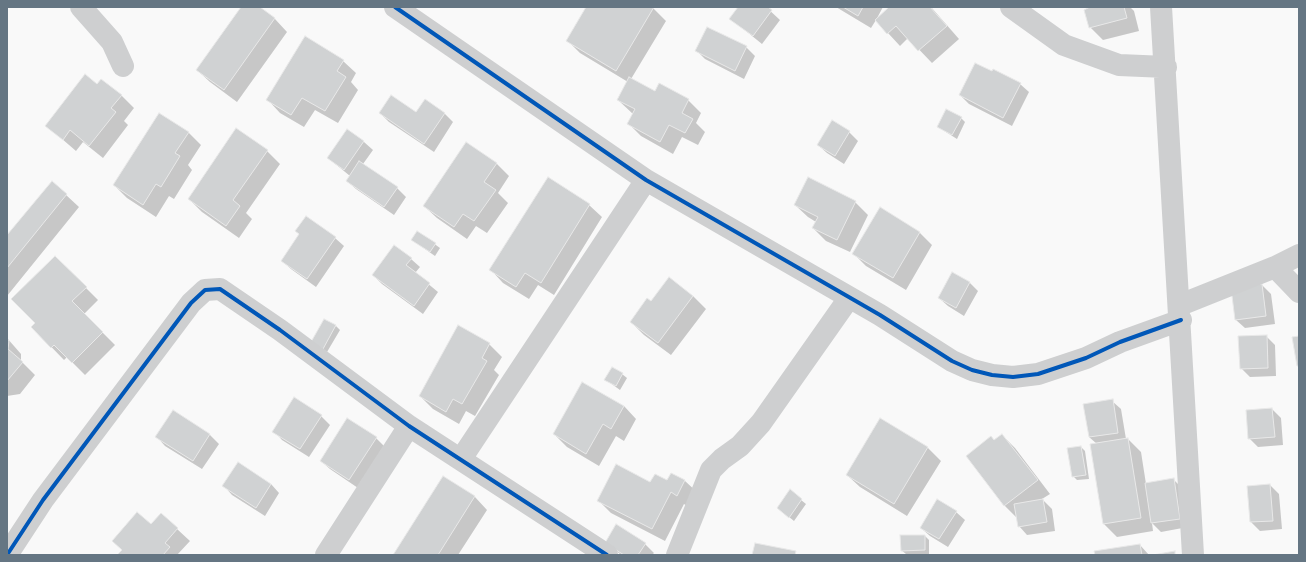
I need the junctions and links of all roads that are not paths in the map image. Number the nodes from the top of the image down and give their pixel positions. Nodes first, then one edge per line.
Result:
1 (82, 7) edge
2 (395, 7) edge
3 (1012, 7) edge
4 (1161, 7) edge
5 (123, 66) dead end
6 (1166, 68) junction
7 (646, 180) junction
8 (1299, 255) edge
9 (1275, 267) junction
10 (1299, 292) edge
11 (849, 298) junction
12 (1180, 313) junction
13 (409, 426) junction
14 (461, 459) junction
15 (7, 555) edge
16 (326, 555) edge
17 (606, 555) edge
18 (677, 555) edge
19 (1193, 555) edge

1 - 5 street
2 - 7 street
3 - 6 street
4 - 6 street
6 - 12 street
7 - 11 street
7 - 14 street
8 - 9 street
9 - 10 street
9 - 12 street
11 - 12 street
11 - 18 street
12 - 19 street
13 - 14 street
13 - 15 street
13 - 16 street
14 - 17 street

